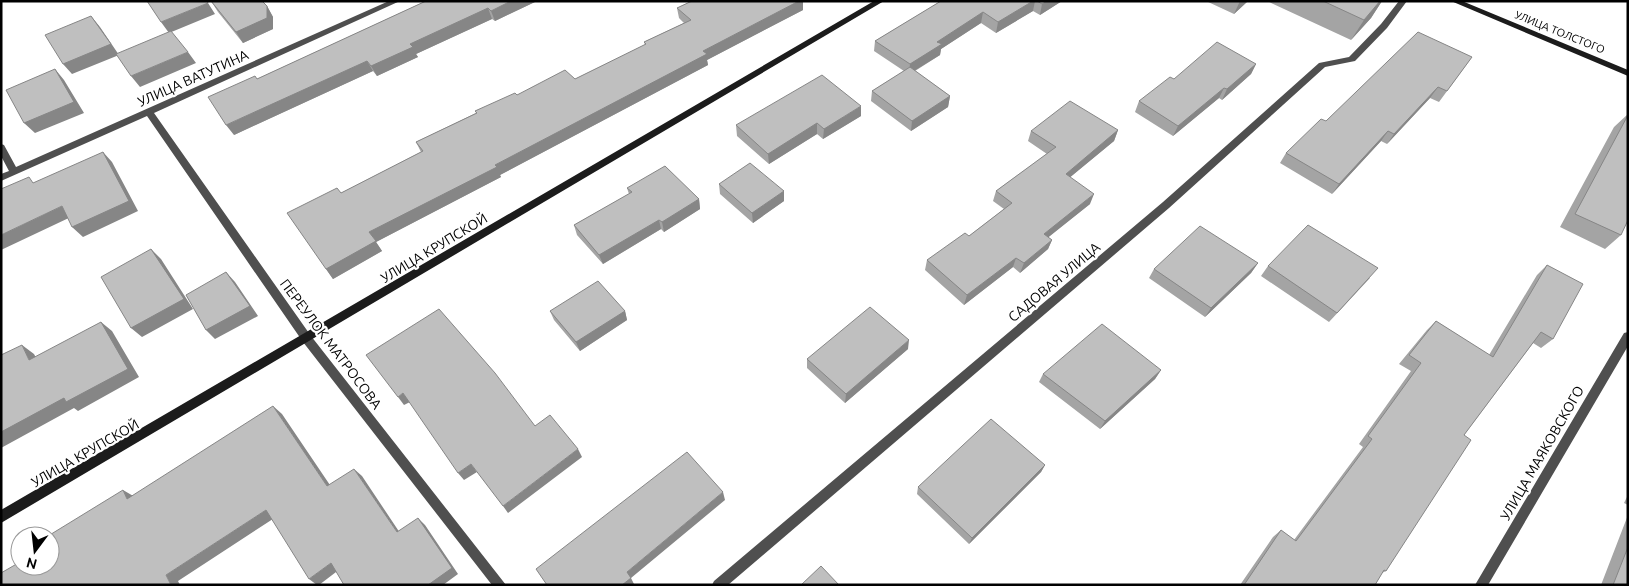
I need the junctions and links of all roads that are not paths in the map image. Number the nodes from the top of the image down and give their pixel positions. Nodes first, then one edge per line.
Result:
1 (396, 1) edge
2 (880, 1) edge
3 (1403, 1) edge
4 (1455, 1) edge
5 (1628, 73) edge
6 (149, 113) junction
7 (1, 147) edge
8 (14, 172) junction
9 (1, 178) edge
10 (1628, 336) edge
11 (307, 339) junction
12 (1, 517) edge
13 (500, 585) edge
14 (718, 585) edge
15 (1481, 585) edge

1 - 6 street, УЛИЦА ВАТУТИНА
2 - 11 main road, УЛИЦА КРУПСКОЙ
3 - 14 street, САДОВАЯ УЛИЦА
4 - 5 main road, УЛИЦА ТОЛСТОГО
6 - 8 street, УЛИЦА ВАТУТИНА
6 - 11 street, ПЕРЕУЛОК МАТРОСОВА
7 - 8 street
8 - 9 street, УЛИЦА ВАТУТИНА
10 - 15 street, УЛИЦА МАЯКОВСКОГО
11 - 12 main road, УЛИЦА КРУПСКОЙ
11 - 13 street, ПЕРЕУЛОК МАТРОСОВА

